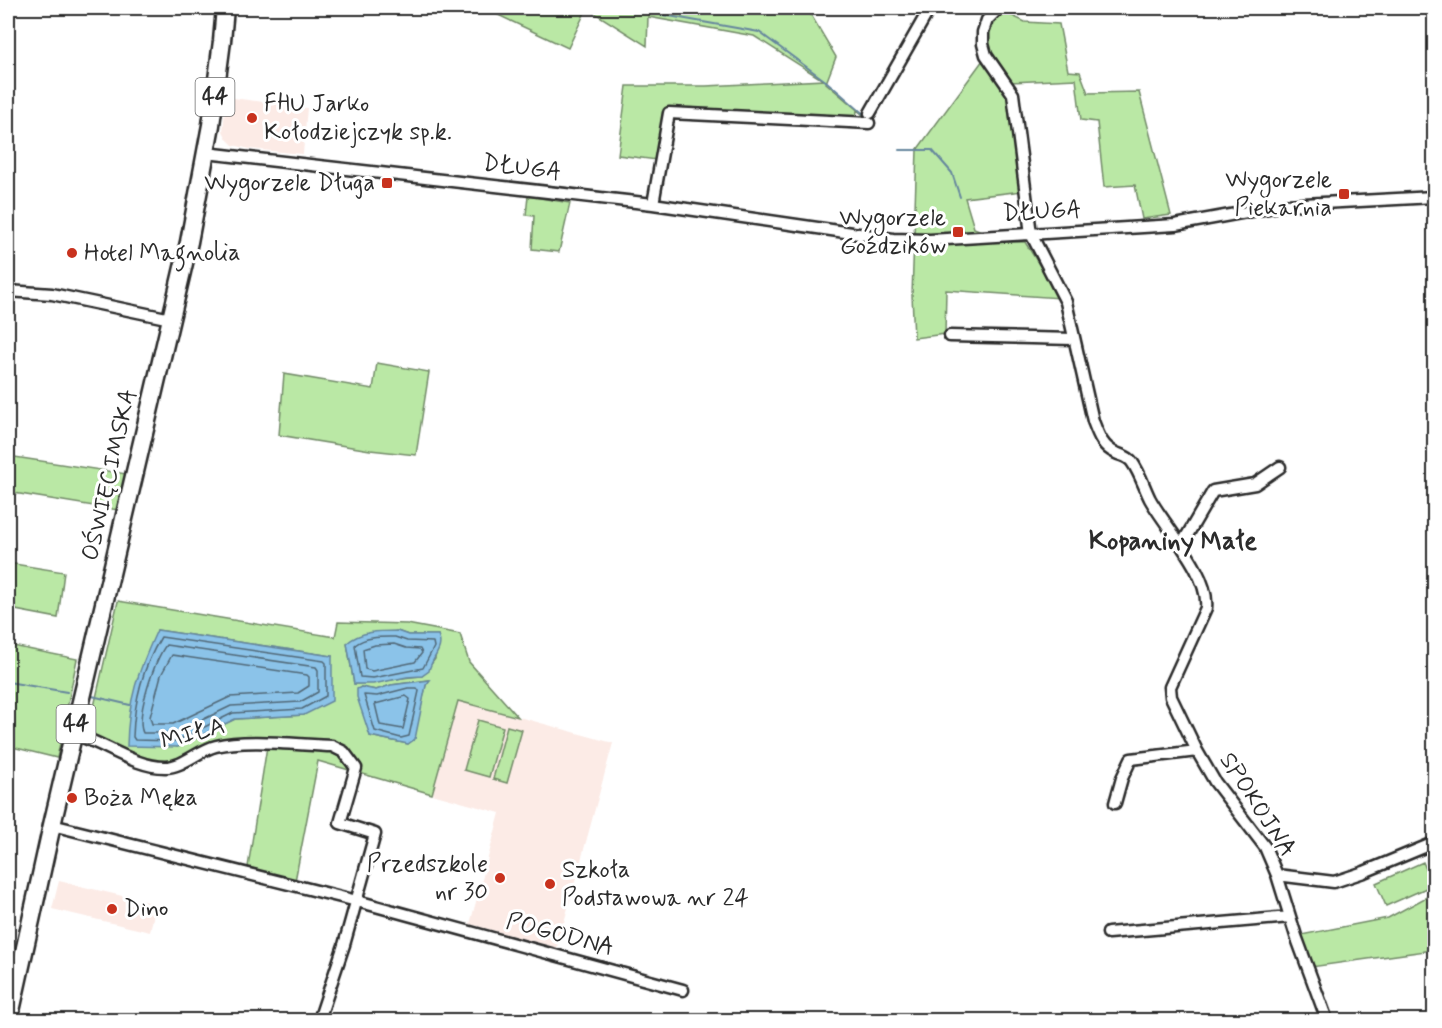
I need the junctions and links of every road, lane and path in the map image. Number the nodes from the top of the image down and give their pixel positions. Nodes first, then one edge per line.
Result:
1 (225, 8) edge
2 (930, 8) edge
3 (997, 8) edge
4 (206, 153) junction
5 (1434, 197) edge
6 (653, 204) junction
7 (1031, 234) junction
8 (8, 291) edge
9 (171, 319) junction
10 (950, 336) dead end
11 (1074, 339) junction
12 (1280, 467) dead end
13 (1182, 544) junction
14 (74, 734) junction
15 (1197, 751) junction
16 (1115, 803) dead end
17 (52, 825) junction
18 (1434, 843) edge
19 (1277, 875) junction
20 (357, 902) junction
21 (1290, 917) junction
22 (1108, 933) dead end
23 (26, 950) junction
24 (683, 990) dead end
25 (9, 1020) edge
26 (21, 1020) edge
27 (319, 1020) edge
28 (1327, 1020) edge

1 - 4 highway, OŚWIĘCIMSKA / 44
2 - 6 street
3 - 7 street, SPOKOJNA
4 - 6 street, DŁUGA
4 - 9 highway, OŚWIĘCIMSKA / 44
5 - 7 street, DŁUGA
6 - 7 street, DŁUGA
7 - 11 street, SPOKOJNA
8 - 9 street
9 - 14 highway, OŚWIĘCIMSKA / 44
10 - 11 street
11 - 13 street, SPOKOJNA
12 - 13 street
13 - 15 street, SPOKOJNA
14 - 17 highway, OŚWIĘCIMSKA / 44
14 - 20 street, MIŁA
15 - 16 street, SPOKOJNA
15 - 19 street, SPOKOJNA
17 - 20 street, POGODNA
17 - 23 highway, OŚWIĘCIMSKA / 44
18 - 19 street
19 - 21 street, SPOKOJNA
20 - 24 street, POGODNA
20 - 27 street
21 - 22 street
21 - 28 street, SPOKOJNA
23 - 25 highway, OŚWIĘCIMSKA / 44
23 - 26 highway, OŚWIĘCIMSKA / 44

